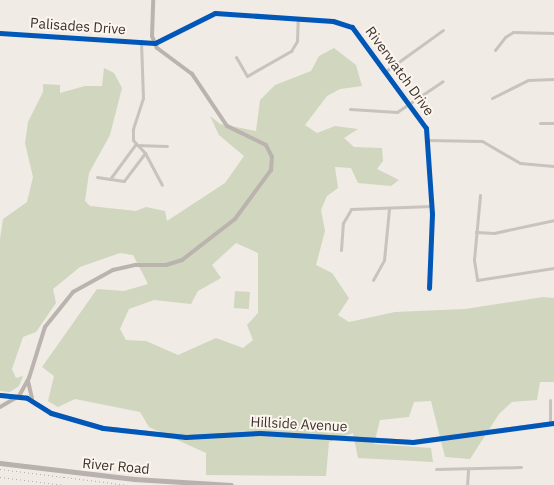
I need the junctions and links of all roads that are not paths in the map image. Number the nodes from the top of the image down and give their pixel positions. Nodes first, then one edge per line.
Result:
1 (153, 0) edge
2 (298, 18) junction
3 (443, 30) dead end
4 (0, 33) edge
5 (554, 33) edge
6 (141, 42) junction
7 (155, 43) junction
8 (496, 50) dead end
9 (236, 57) dead end
10 (386, 71) junction
11 (554, 79) edge
12 (443, 81) dead end
13 (492, 98) dead end
14 (410, 104) junction
15 (350, 110) dead end
16 (540, 123) dead end
17 (554, 123) edge
18 (428, 140) junction
19 (135, 144) junction
20 (167, 146) dead end
21 (145, 153) junction
22 (554, 166) edge
23 (97, 177) dead end
24 (110, 179) junction
25 (162, 185) dead end
26 (480, 195) dead end
27 (432, 206) junction
28 (389, 209) junction
29 (554, 220) edge
30 (476, 232) junction
31 (341, 250) dead end
32 (554, 268) edge
33 (373, 280) dead end
34 (429, 288) dead end
35 (29, 378) junction
36 (2, 395) edge
37 (19, 396) junction
38 (32, 399) junction
39 (550, 400) dead end
40 (6, 404) junction
41 (0, 407) edge
42 (552, 423) edge
43 (1, 463) edge
44 (521, 467) dead end
45 (436, 469) dead end
46 (468, 469) junction
47 (231, 485) edge
48 (467, 485) edge

1 - 7 street
2 - 7 street, Riverwatch Drive
2 - 9 street
2 - 10 street, Riverwatch Drive
3 - 10 street
4 - 6 street, Palisades Drive
5 - 8 street
6 - 7 street, Palisades Drive
6 - 19 street
7 - 35 street
10 - 14 street, Riverwatch Drive
11 - 13 street
12 - 14 street
14 - 15 street
14 - 18 street, Riverwatch Drive
16 - 17 street
18 - 22 street
18 - 27 street, Riverwatch Drive
19 - 20 street
19 - 21 street
19 - 24 street
21 - 24 street
21 - 25 street
23 - 24 street
26 - 30 street
27 - 28 street
27 - 34 street, Riverwatch Drive
28 - 31 street
28 - 33 street
29 - 30 street
30 - 32 street
35 - 37 street
35 - 38 street
36 - 37 street, Hillside Avenue
36 - 40 street
37 - 38 street, Hillside Avenue
37 - 40 street
38 - 42 street, Hillside Avenue
39 - 42 street
40 - 41 street
43 - 47 main road, River Road
44 - 46 street
45 - 46 street
46 - 48 street

